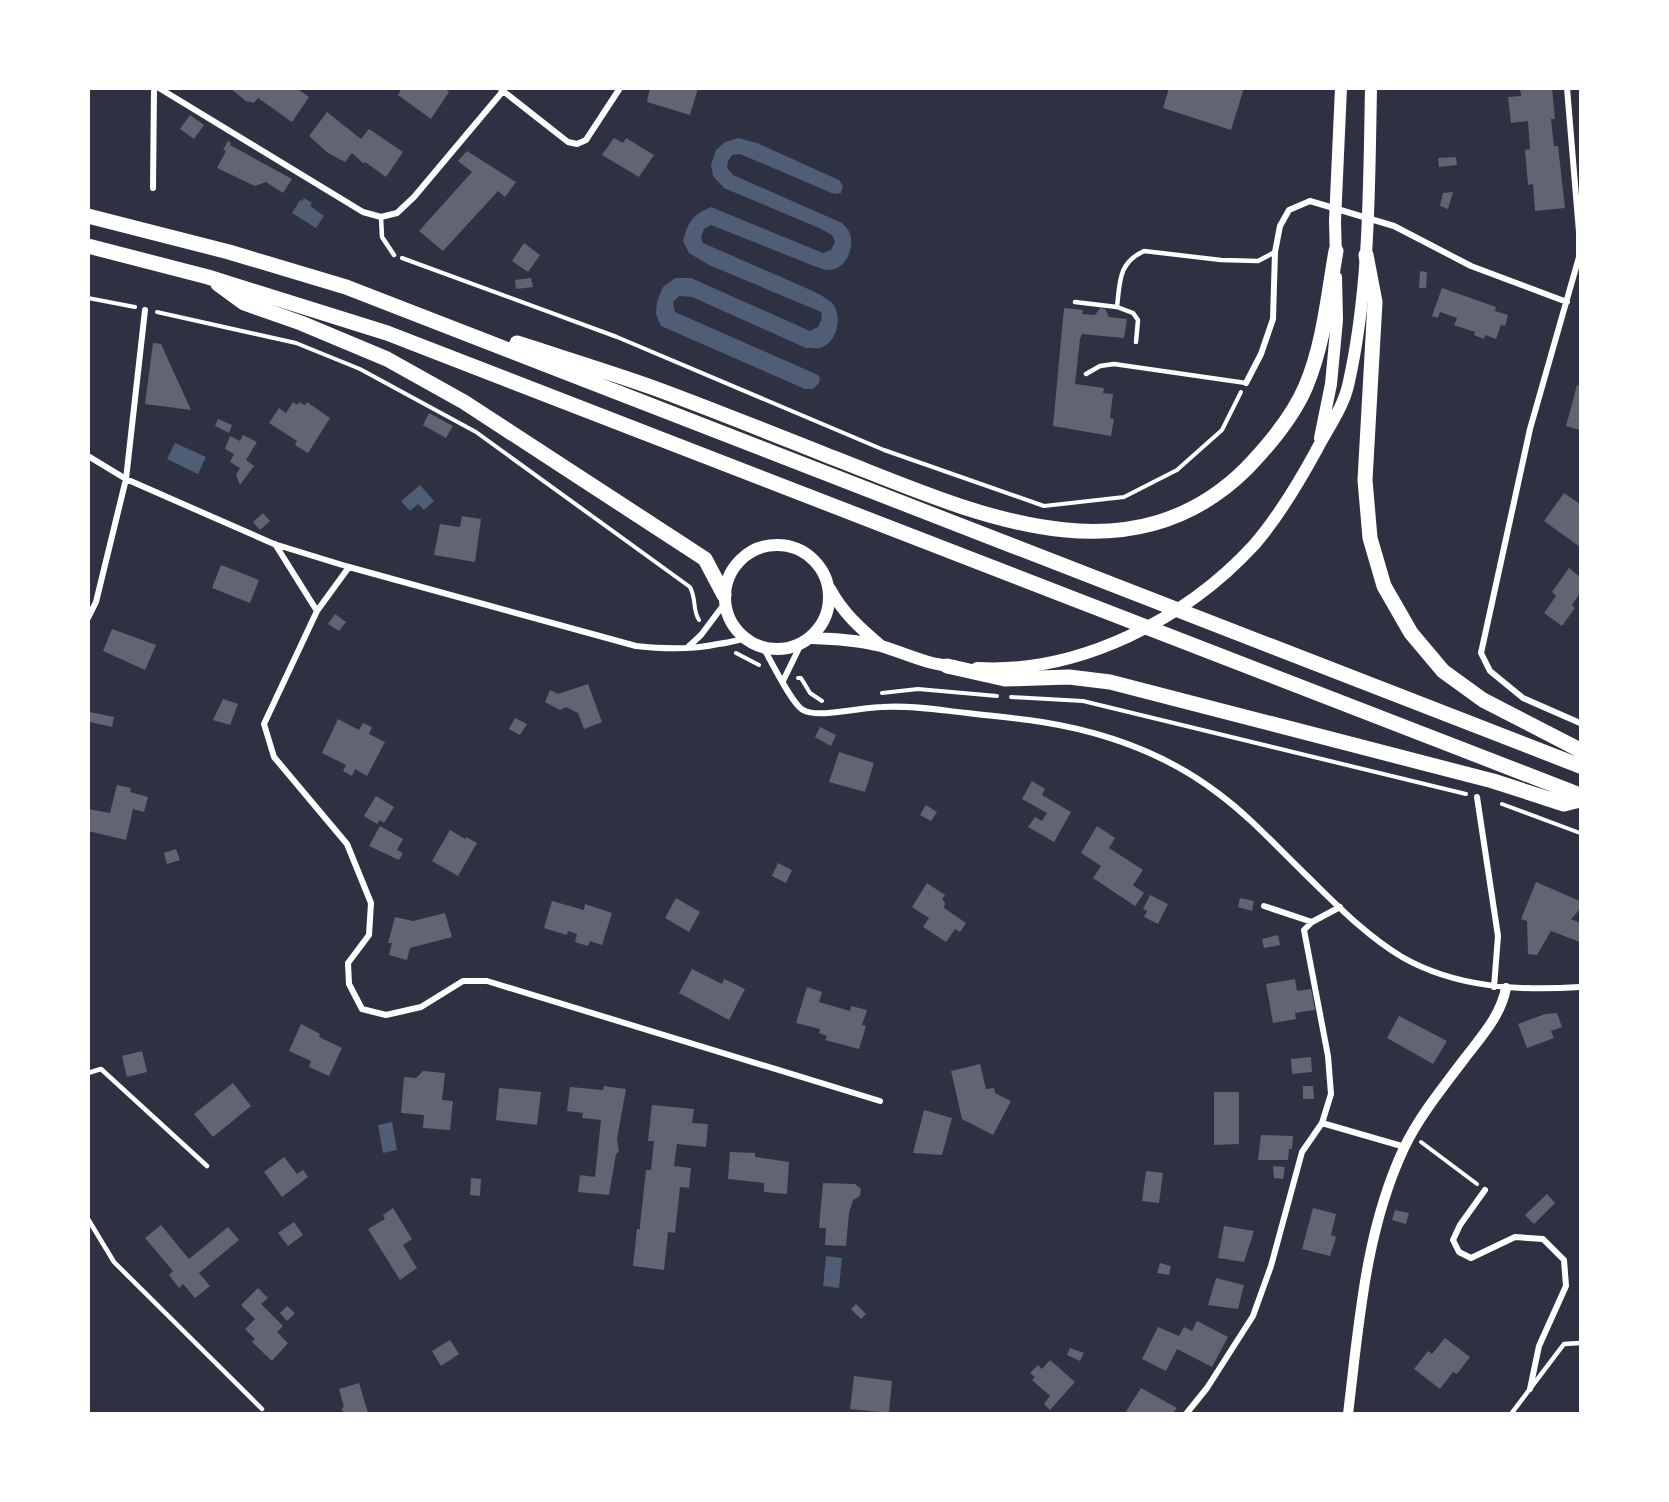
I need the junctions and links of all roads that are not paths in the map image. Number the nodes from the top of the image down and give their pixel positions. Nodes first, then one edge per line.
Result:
1 (154, 88) edge
2 (159, 88) edge
3 (620, 88) edge
4 (1341, 88) edge
5 (1371, 88) edge
6 (1567, 88) edge
7 (501, 90) edge
8 (153, 188) dead end
9 (88, 216) edge
10 (381, 217) junction
11 (88, 246) edge
12 (1336, 251) junction
13 (1275, 252) junction
14 (394, 255) road end
15 (1366, 255) junction
16 (208, 277) junction
17 (346, 287) junction
18 (1075, 302) dead end
19 (1567, 303) junction
20 (1117, 307) junction
21 (145, 310) road end
22 (1136, 342) dead end
23 (1086, 374) dead end
24 (1246, 383) joint
25 (1318, 448) junction
26 (88, 456) edge
27 (126, 479) junction
28 (274, 544) junction
29 (349, 567) junction
30 (829, 587) junction
31 (725, 599) junction
32 (316, 611) junction
33 (88, 618) edge
34 (746, 639) junction
35 (806, 641) junction
36 (881, 646) junction
37 (687, 647) junction
38 (763, 647) junction
39 (947, 666) junction
40 (783, 681) junction
41 (1581, 723) edge
42 (1581, 750) edge
43 (1581, 766) edge
44 (1581, 795) edge
45 (1477, 797) road end
46 (1581, 800) edge
47 (1264, 906) dead end
48 (1340, 907) junction
49 (1312, 922) junction
50 (1494, 987) junction
51 (1581, 987) edge
52 (1506, 988) junction
53 (88, 1073) edge
54 (880, 1101) dead end
55 (1322, 1123) junction
56 (1405, 1147) junction
57 (207, 1166) dead end
58 (1485, 1190) road end
59 (88, 1219) edge
60 (1581, 1343) edge
61 (1530, 1389) junction
62 (262, 1409) dead end
63 (1186, 1413) edge
64 (1348, 1413) edge
65 (1511, 1413) edge

1 - 8 street
2 - 10 street
3 - 7 street
4 - 12 main road
5 - 15 main road
6 - 19 street
7 - 10 street
9 - 17 highway
10 - 14 lane
11 - 16 highway
12 - 17 highway
12 - 25 main road
13 - 19 street
13 - 20 lane
13 - 24 street
15 - 25 main road
15 - 42 highway
16 - 31 highway
16 - 44 highway
17 - 43 highway
18 - 20 lane
19 - 41 street
20 - 22 lane
21 - 27 street
23 - 24 lane
25 - 39 main road
26 - 27 street
27 - 28 street
27 - 33 street
28 - 29 street
28 - 32 street
29 - 32 street
29 - 37 street
30 - 31 main road
30 - 35 main road
30 - 36 main road
31 - 34 main road
31 - 37 street
32 - 54 street
34 - 37 street
34 - 38 main road
35 - 36 main road
35 - 38 main road
35 - 40 street
36 - 39 main road
38 - 40 street
39 - 46 highway
40 - 48 street
45 - 50 street
47 - 49 street
48 - 49 street
48 - 50 street
49 - 55 street
50 - 52 street
51 - 52 street
52 - 56 street
53 - 57 lane
55 - 56 street
55 - 63 street
56 - 64 street
58 - 61 street
59 - 62 lane
60 - 61 lane
61 - 65 lane

